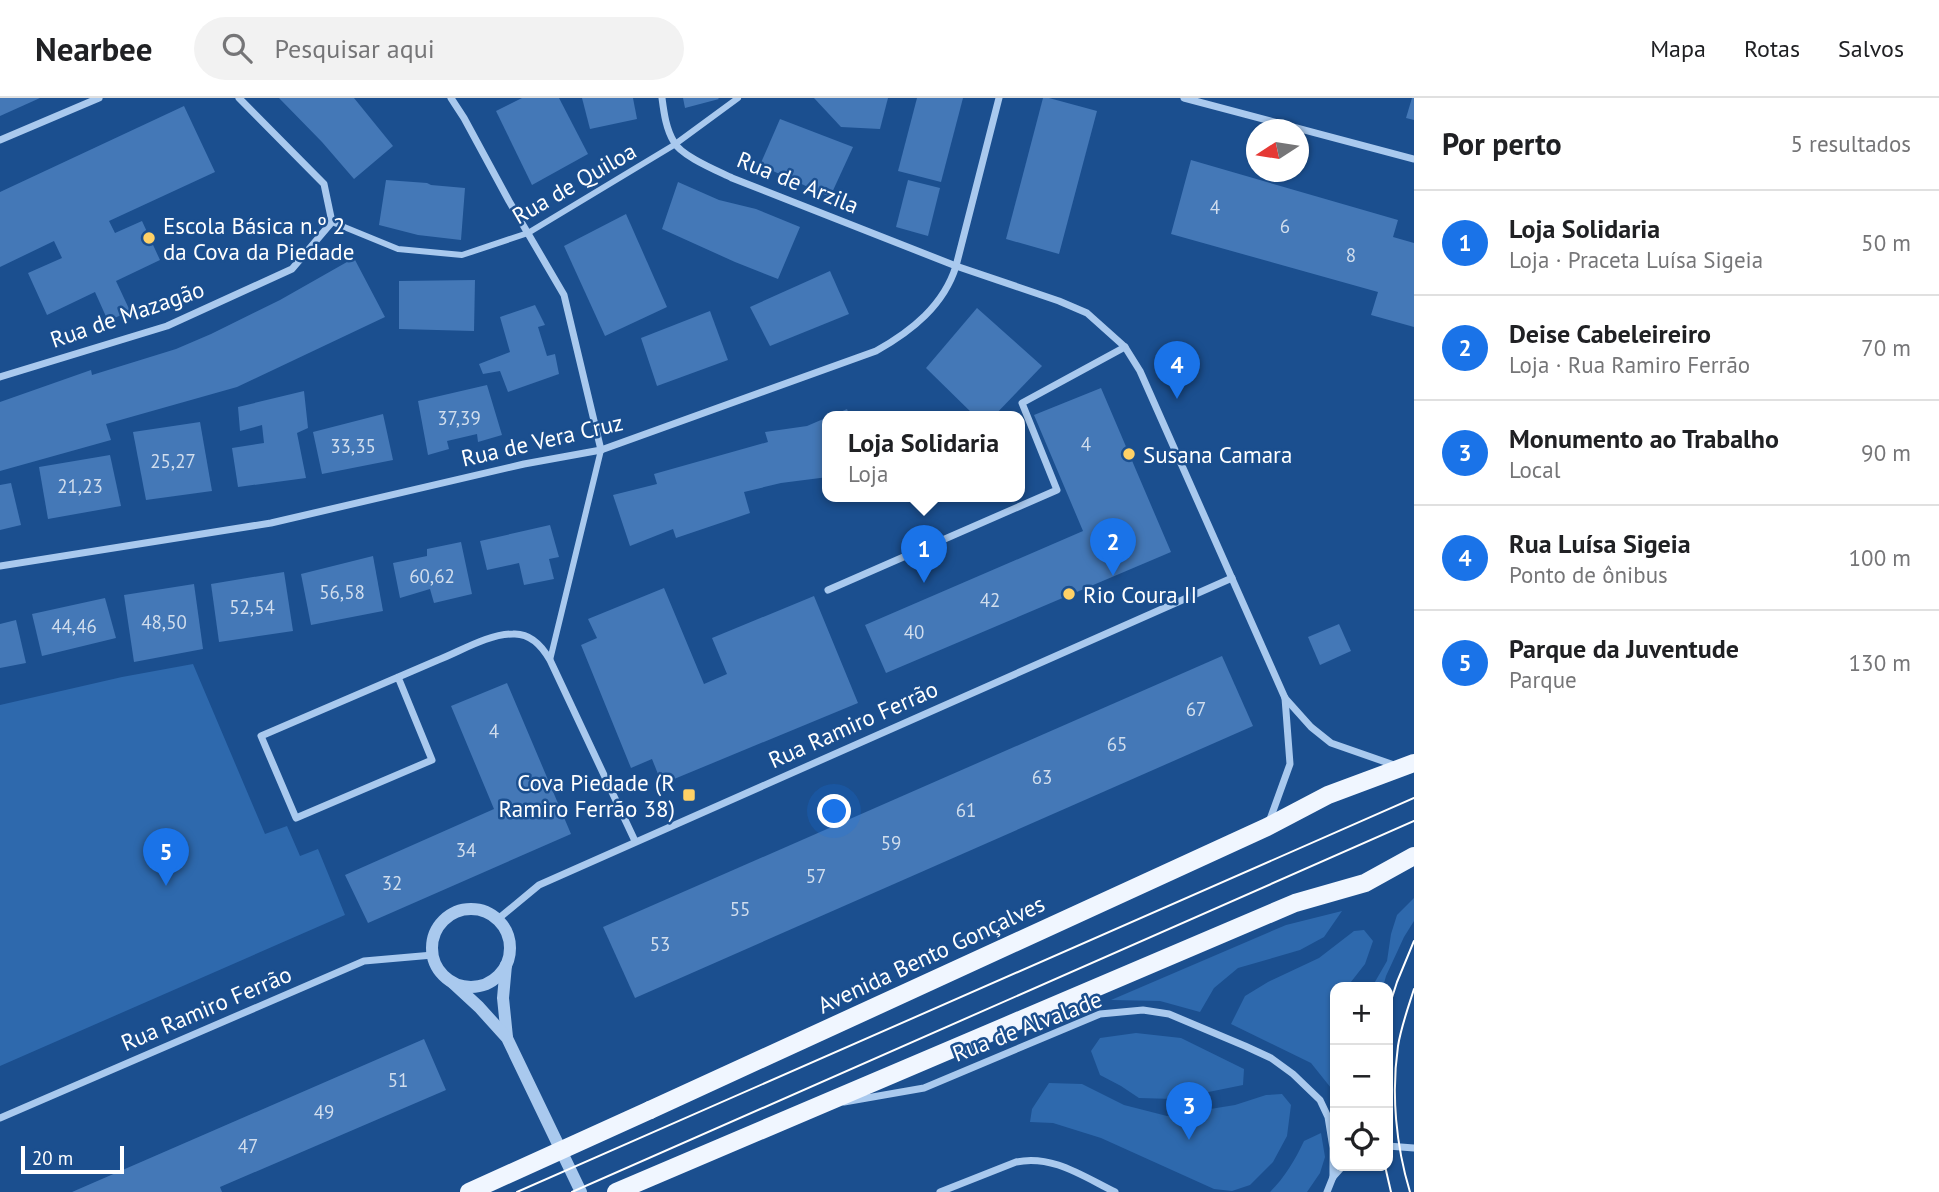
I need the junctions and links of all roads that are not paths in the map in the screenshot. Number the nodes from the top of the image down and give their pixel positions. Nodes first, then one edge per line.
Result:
1 (99, 98) edge
2 (239, 98) edge
3 (451, 98) edge
4 (662, 98) edge
5 (738, 98) edge
6 (999, 98) edge
7 (1184, 98) edge
8 (0, 139) edge
9 (674, 145) junction
10 (1414, 159) edge
11 (332, 222) junction
12 (528, 233) junction
13 (956, 266) junction
14 (1125, 347) junction
15 (0, 377) edge
16 (601, 450) junction
17 (0, 566) edge
18 (1232, 578) junction
19 (828, 590) dead end
20 (550, 660) junction
21 (398, 677) junction
22 (1285, 698) junction
23 (1408, 766) edge
24 (1267, 827) junction
25 (635, 841) junction
26 (1414, 856) edge
27 (498, 919) junction
28 (433, 955) junction
29 (507, 964) junction
30 (453, 983) junction
31 (507, 1038) junction
32 (816, 1107) junction
33 (0, 1118) edge
34 (1393, 1147) edge
35 (1414, 1149) edge
36 (1339, 1171) edge
37 (1333, 1178) junction
38 (1326, 1191) edge
39 (469, 1192) edge
40 (581, 1192) edge
41 (616, 1192) edge
42 (940, 1192) edge
43 (1115, 1192) edge

1 - 8 street
2 - 11 street
3 - 12 street
4 - 9 street
5 - 9 street, Rua de Quiloa
6 - 13 street, Rua de Vera Cruz
7 - 10 street
9 - 12 street, Rua de Quiloa
9 - 13 street, Rua de Arzila
11 - 12 street, Rua de Quiloa
11 - 15 street, Rua de Mazagão
12 - 16 street
13 - 14 street, Rua de Arzila
13 - 16 street, Rua de Vera Cruz
14 - 18 street, Rua de Arzila
14 - 19 street
16 - 17 street, Rua de Vera Cruz
16 - 20 street
18 - 22 street, Rua de Arzila
18 - 25 street, Rua Ramiro Ferrão
20 - 21 street
20 - 25 street
21 - 21 street
22 - 23 street
22 - 24 street
23 - 24 main road, Avenida Bento Gonçalves
24 - 39 main road, Avenida Bento Gonçalves, bridge
25 - 27 street, Rua Ramiro Ferrão
26 - 32 main road
27 - 28 street
27 - 29 street
28 - 30 street
28 - 33 street, Rua Ramiro Ferrão
29 - 30 street
29 - 31 street
30 - 31 street
31 - 40 street
32 - 37 street, Rua de Alvalade
32 - 41 main road
34 - 35 street
36 - 37 street
37 - 38 street
42 - 43 street

